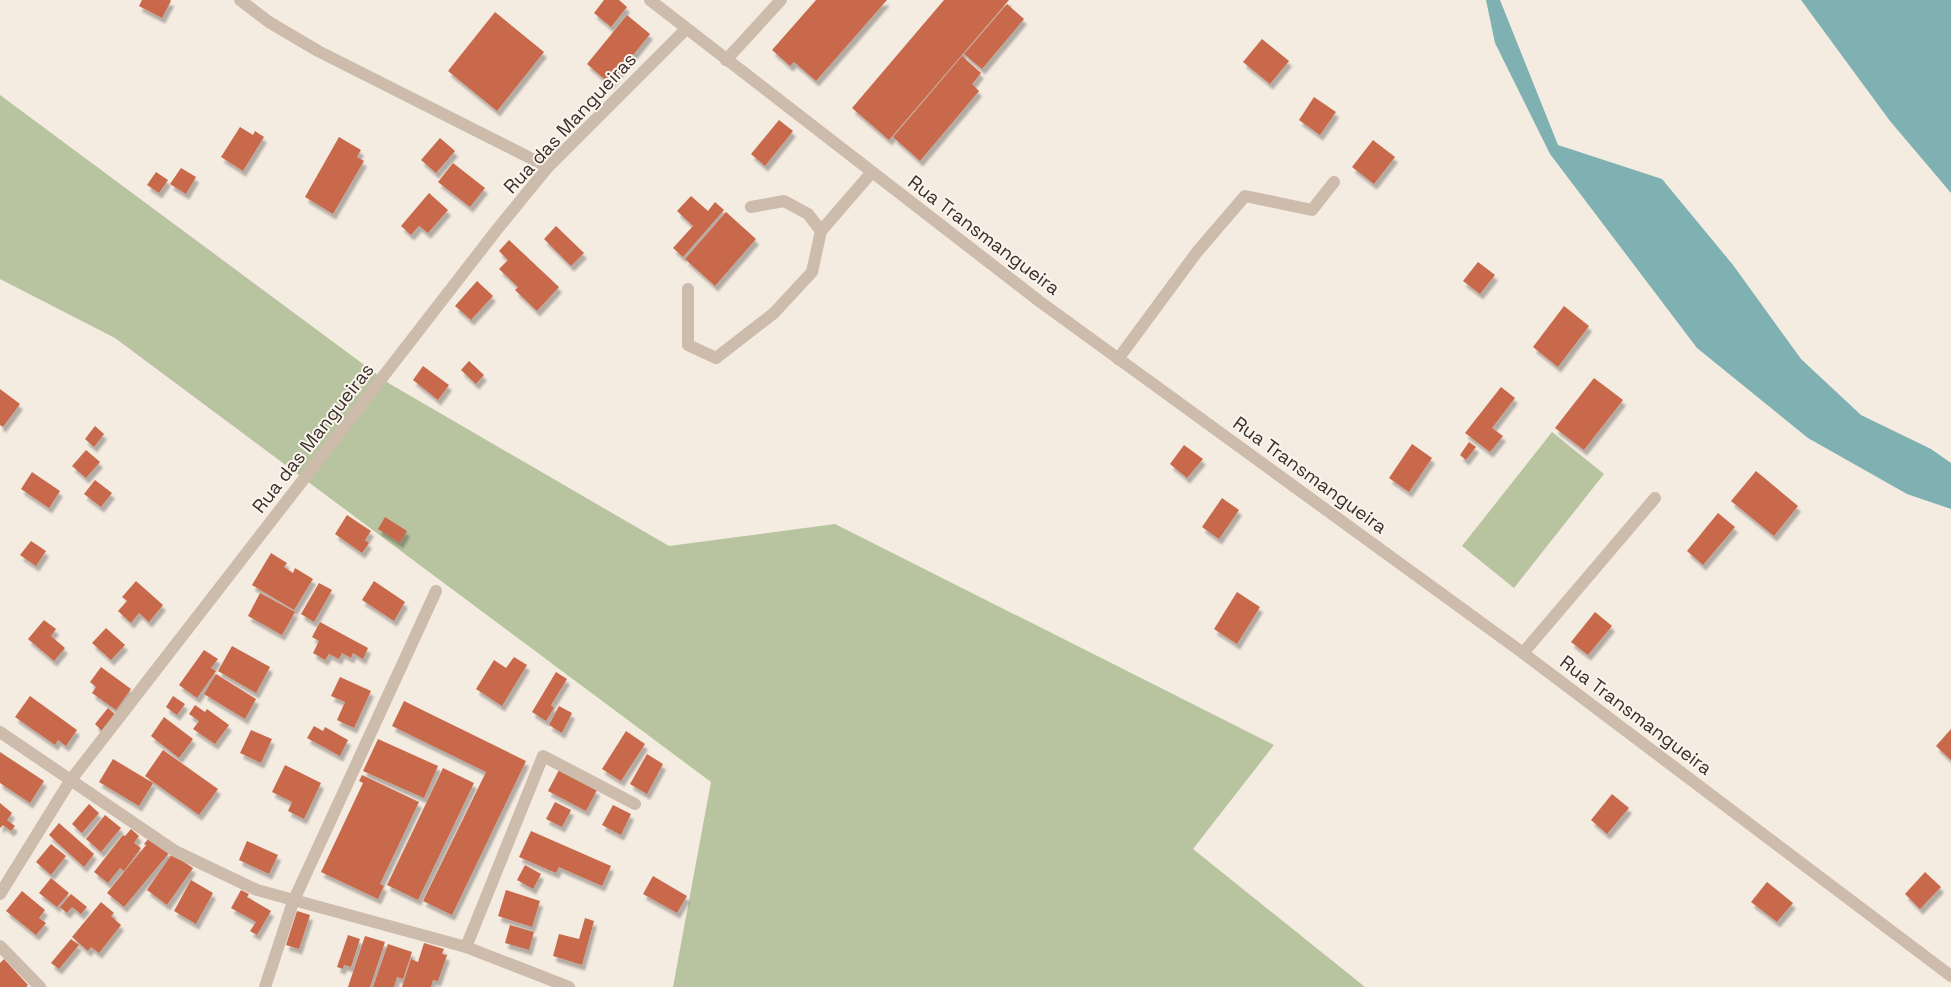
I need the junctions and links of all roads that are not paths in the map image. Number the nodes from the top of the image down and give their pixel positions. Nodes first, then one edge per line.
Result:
1 (240, 0) edge
2 (650, 0) edge
3 (781, 0) edge
4 (686, 29) junction
5 (726, 60) junction
6 (548, 167) junction
7 (872, 172) junction
8 (1334, 182) dead end
9 (751, 207) dead end
10 (821, 231) junction
11 (688, 290) dead end
12 (1118, 358) junction
13 (1655, 498) dead end
14 (436, 591) dead end
15 (1523, 653) junction
16 (0, 732) edge
17 (70, 781) junction
18 (635, 804) dead end
19 (0, 894) edge
20 (292, 902) junction
21 (0, 946) edge
22 (466, 947) junction
23 (1951, 976) edge
24 (40, 987) edge
25 (264, 987) edge
26 (569, 987) edge

1 - 6 street
2 - 4 street, Rua Transmangueira
3 - 5 street
4 - 5 street, Rua Transmangueira
4 - 6 street, Rua das Mangueiras
5 - 7 street, Rua Transmangueira
6 - 17 street, Rua das Mangueiras
7 - 10 street
7 - 12 street, Rua Transmangueira
8 - 12 street
9 - 10 street
10 - 11 street
12 - 15 street, Rua Transmangueira
13 - 15 street
14 - 20 street
15 - 23 street, Rua Transmangueira
16 - 17 street
17 - 19 street, Rua das Mangueiras
17 - 20 street
18 - 22 street
20 - 22 street
20 - 25 street
21 - 24 street
22 - 26 street

